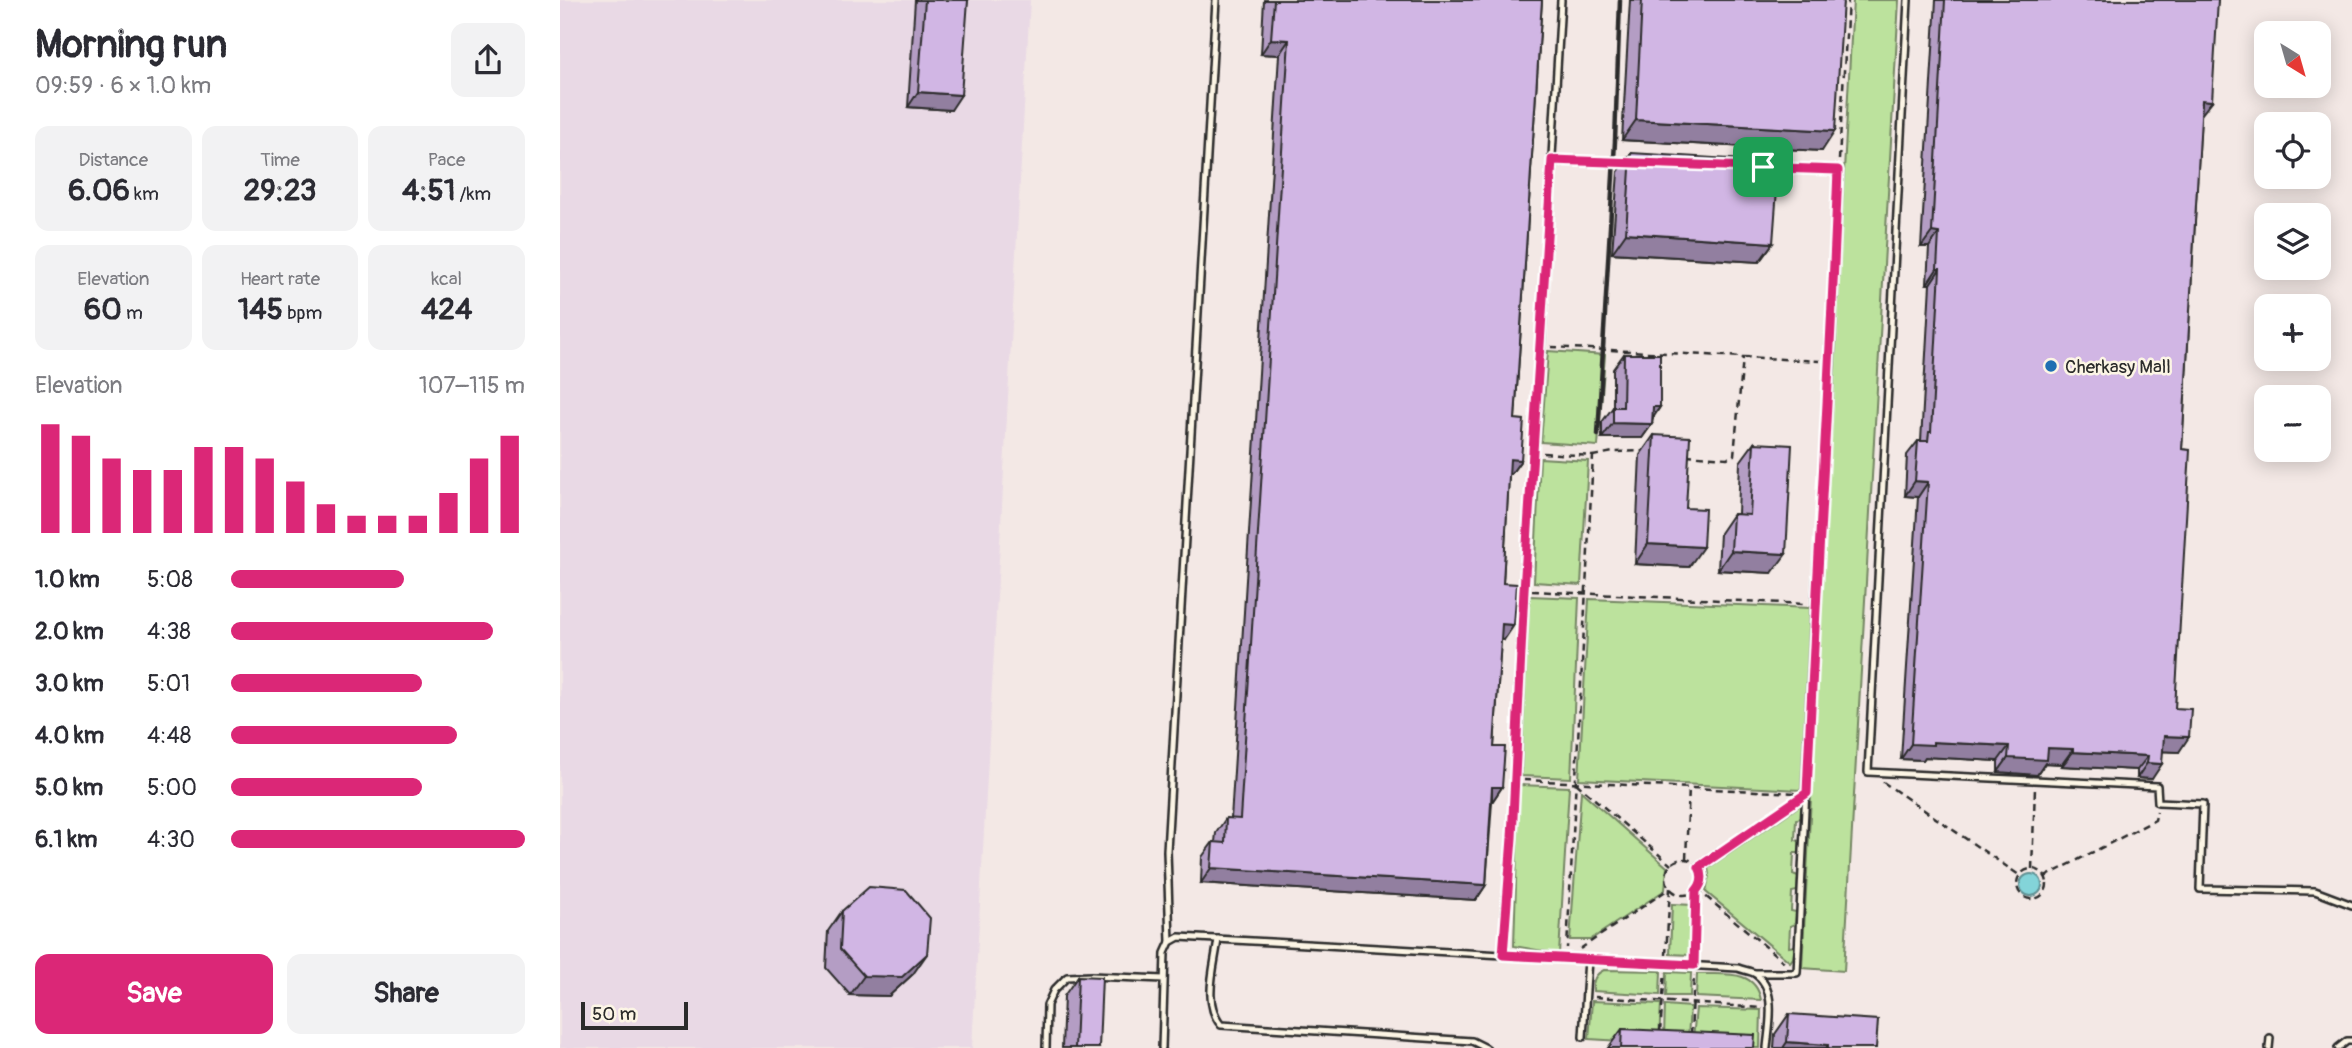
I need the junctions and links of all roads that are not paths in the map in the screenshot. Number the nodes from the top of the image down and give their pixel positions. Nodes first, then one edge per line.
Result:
1 (1216, 0) edge
2 (1561, 0) edge
3 (1908, 0) edge
4 (1552, 160) junction
5 (1640, 163) edge
6 (1759, 167) edge
7 (2352, 905) edge
8 (1218, 939) junction
9 (1170, 942) junction
10 (1503, 955) junction
11 (1588, 959) junction
12 (1754, 973) junction
13 (1164, 979) junction
14 (1583, 1037) dead end
15 (2270, 1038) dead end
16 (2352, 1041) edge
17 (1046, 1048) edge
18 (1161, 1048) edge
19 (1486, 1048) edge
20 (1768, 1048) edge
21 (2269, 1048) edge
22 (2338, 1048) edge

1 - 9 lane
2 - 4 lane
3 - 7 lane
4 - 5 lane
4 - 10 lane
6 - 12 lane
8 - 9 lane
8 - 10 lane
8 - 19 lane
9 - 13 lane
10 - 11 lane
11 - 12 lane
11 - 14 lane
12 - 20 lane
13 - 17 lane
13 - 18 lane
15 - 21 lane
16 - 22 lane

